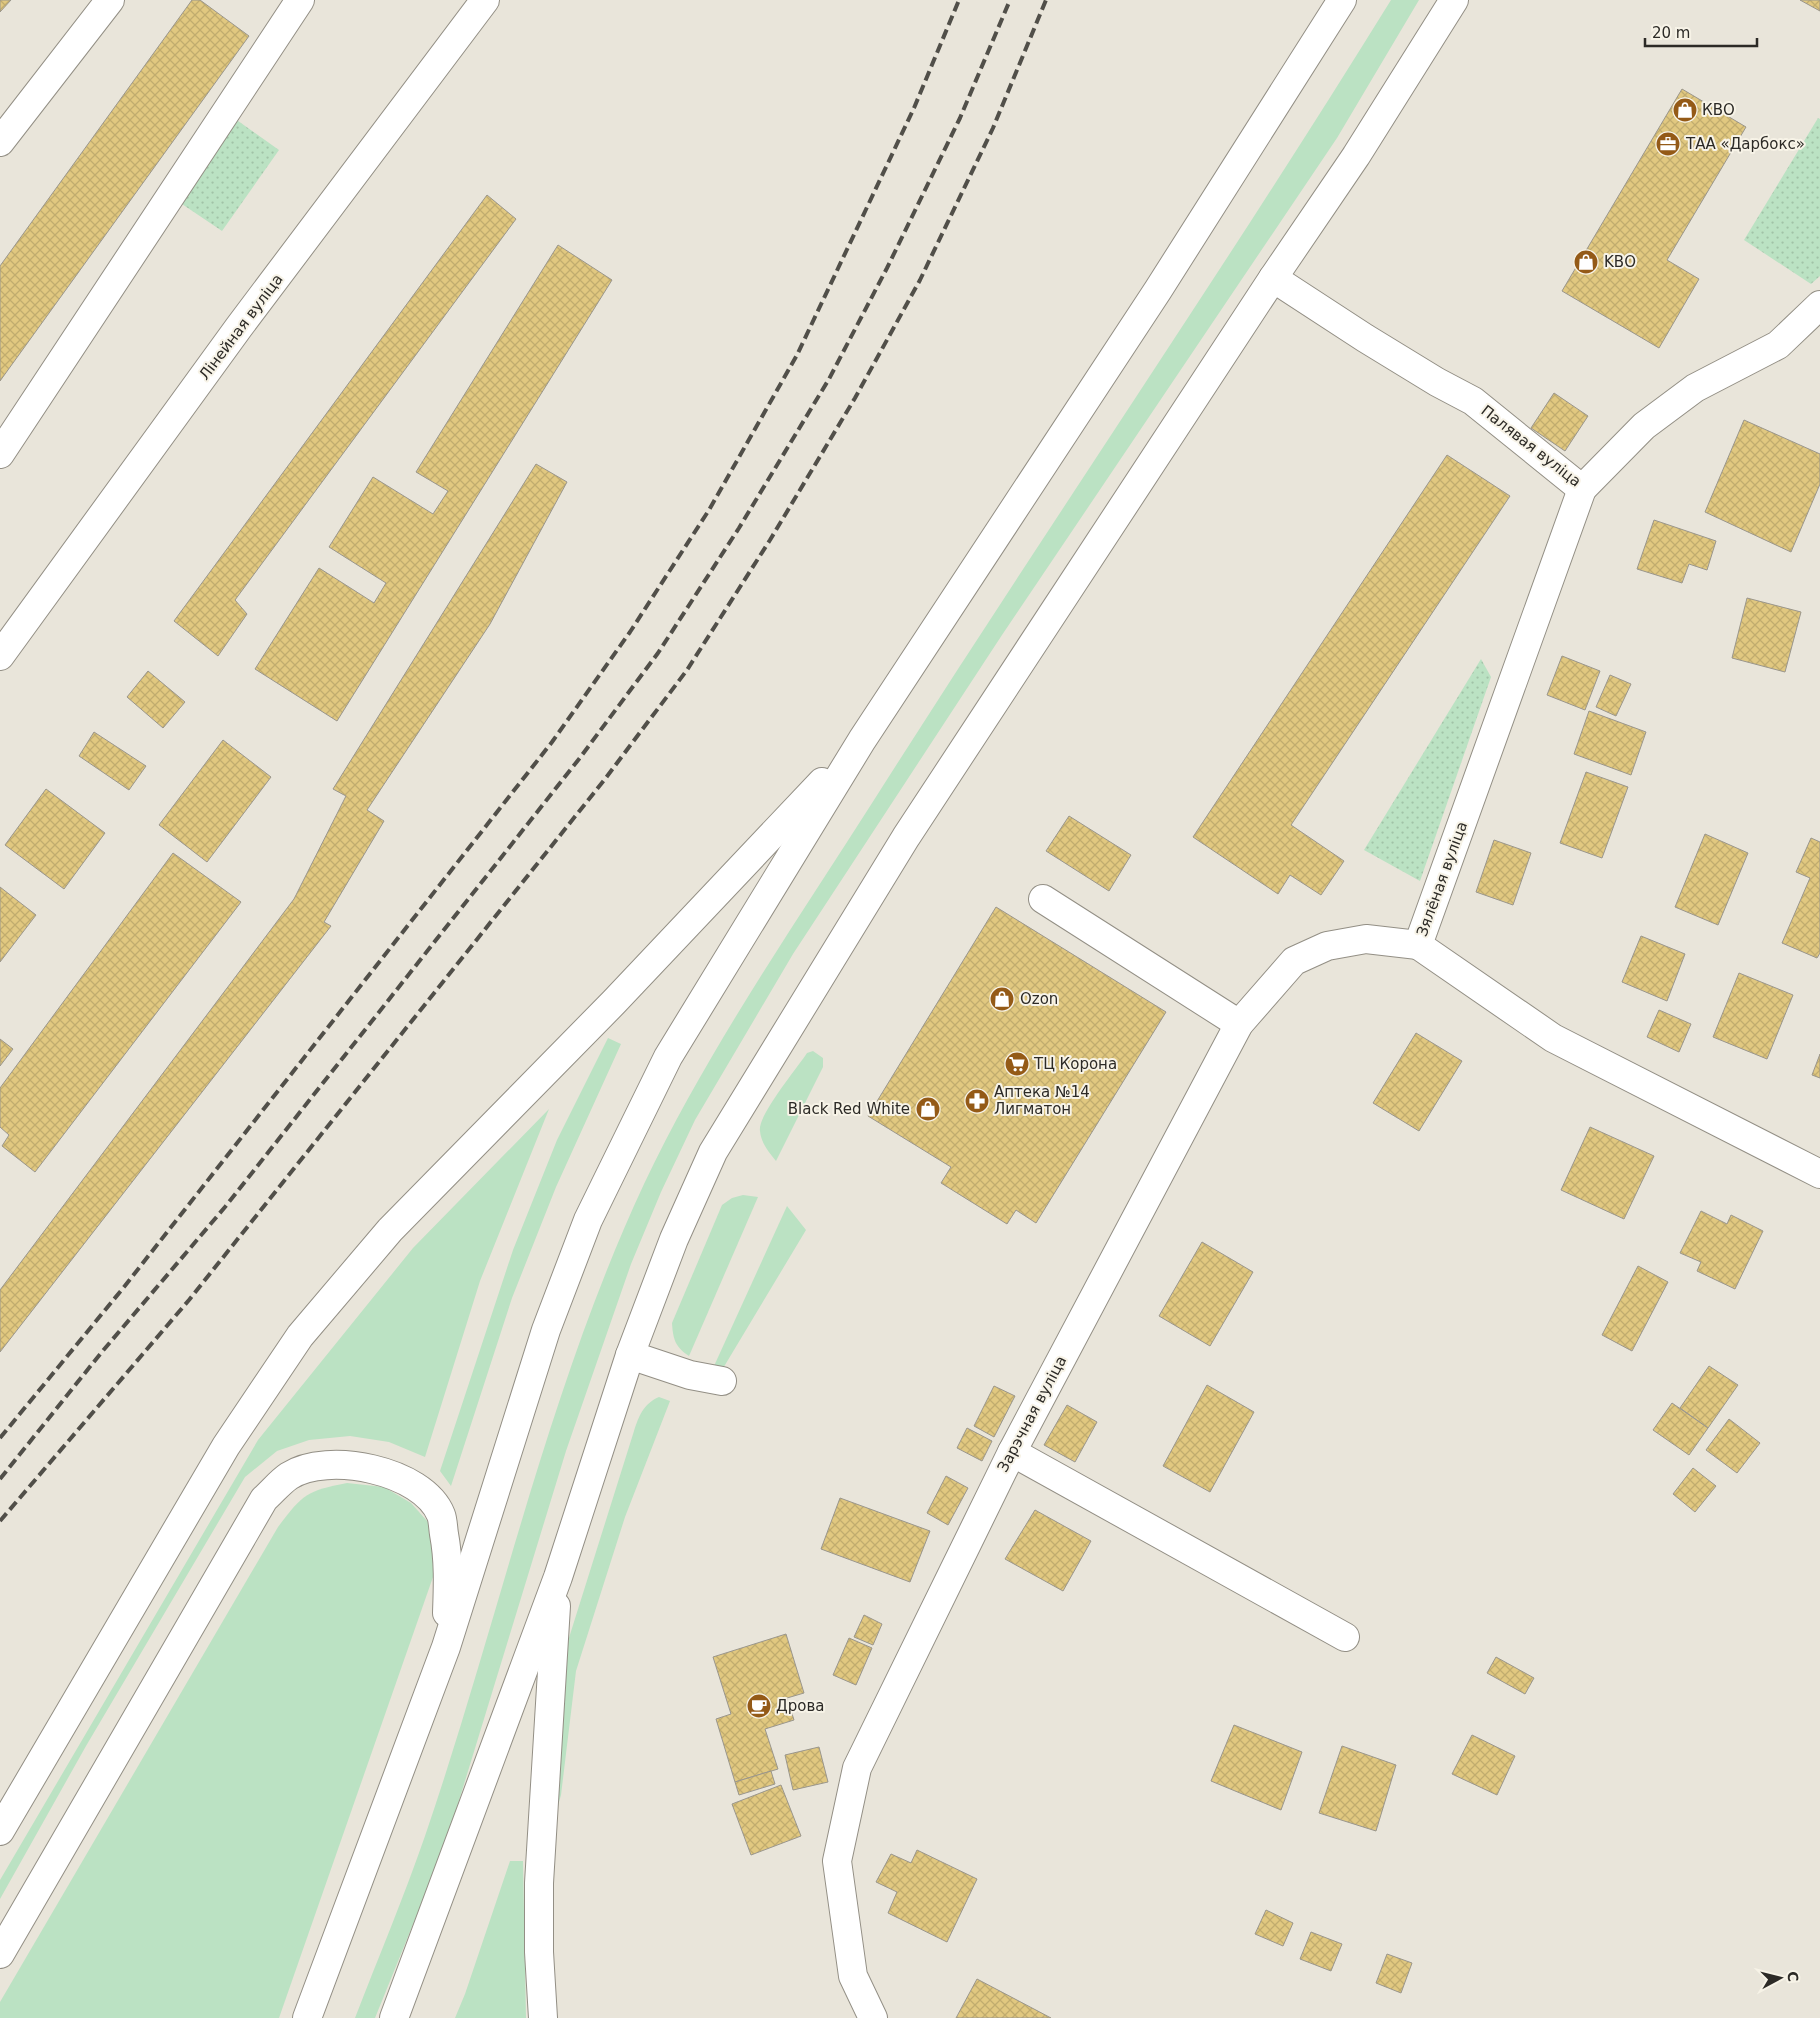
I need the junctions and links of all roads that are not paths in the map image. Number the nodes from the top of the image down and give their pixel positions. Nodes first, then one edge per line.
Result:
1 (110, 0) edge
2 (300, 0) edge
3 (485, 0) edge
4 (1342, 0) edge
5 (1454, 0) edge
6 (0, 142) edge
7 (1273, 278) junction
8 (1820, 305) edge
9 (0, 454) edge
10 (1582, 489) junction
11 (0, 656) edge
12 (862, 740) junction
13 (1043, 899) dead end
14 (1418, 945) junction
15 (1239, 1024) junction
16 (1820, 1174) edge
17 (630, 1355) junction
18 (722, 1381) dead end
19 (1012, 1452) junction
20 (558, 1577) junction
21 (1345, 1637) dead end
22 (446, 1647) junction
23 (0, 1831) edge
24 (0, 1954) edge
25 (308, 2018) edge
26 (394, 2018) edge
27 (543, 2018) edge
28 (873, 2018) edge

1 - 6 main road
2 - 9 main road
3 - 11 main road, Лінейная вуліца
4 - 12 main road
5 - 7 main road
7 - 10 main road, Палявая вуліца
7 - 17 main road
8 - 10 main road, Палявая вуліца
10 - 14 main road, Зялёная вуліца
12 - 22 main road
12 - 23 main road
13 - 15 main road
14 - 15 main road, Зарэчная вуліца
14 - 16 main road, Зялёная вуліца
15 - 19 main road, Зарэчная вуліца
17 - 18 main road
17 - 20 main road
19 - 21 main road
19 - 28 main road, Зарэчная вуліца
20 - 26 main road
20 - 27 main road
22 - 24 main road
22 - 25 main road

